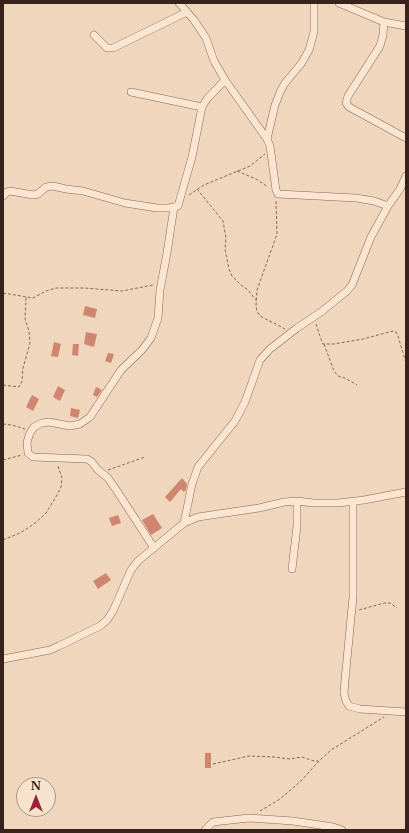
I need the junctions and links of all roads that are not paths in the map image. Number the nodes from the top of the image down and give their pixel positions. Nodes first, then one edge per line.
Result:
1 (179, 3) edge
2 (314, 3) edge
3 (339, 3) edge
4 (187, 12) junction
5 (384, 22) junction
6 (406, 26) edge
7 (94, 35) dead end
8 (225, 80) junction
9 (131, 92) dead end
10 (202, 107) junction
11 (406, 138) edge
12 (267, 139) junction
13 (406, 176) edge
14 (3, 196) edge
15 (388, 206) junction
16 (174, 207) junction
17 (406, 492) edge
18 (297, 501) junction
19 (353, 501) junction
20 (184, 523) junction
21 (154, 548) junction
22 (292, 569) dead end
23 (3, 658) edge
24 (406, 712) edge
25 (205, 830) edge
26 (342, 830) edge

1 - 4 street
2 - 12 street
3 - 5 street
4 - 7 street
4 - 8 street
5 - 6 street
5 - 11 street
8 - 10 street
8 - 12 street
9 - 10 street
10 - 16 street
12 - 15 street
13 - 15 street
14 - 16 street
15 - 20 street
16 - 21 street
17 - 19 street
18 - 19 street
18 - 20 street
18 - 22 street
19 - 24 street
20 - 21 street
21 - 23 street
25 - 26 street

